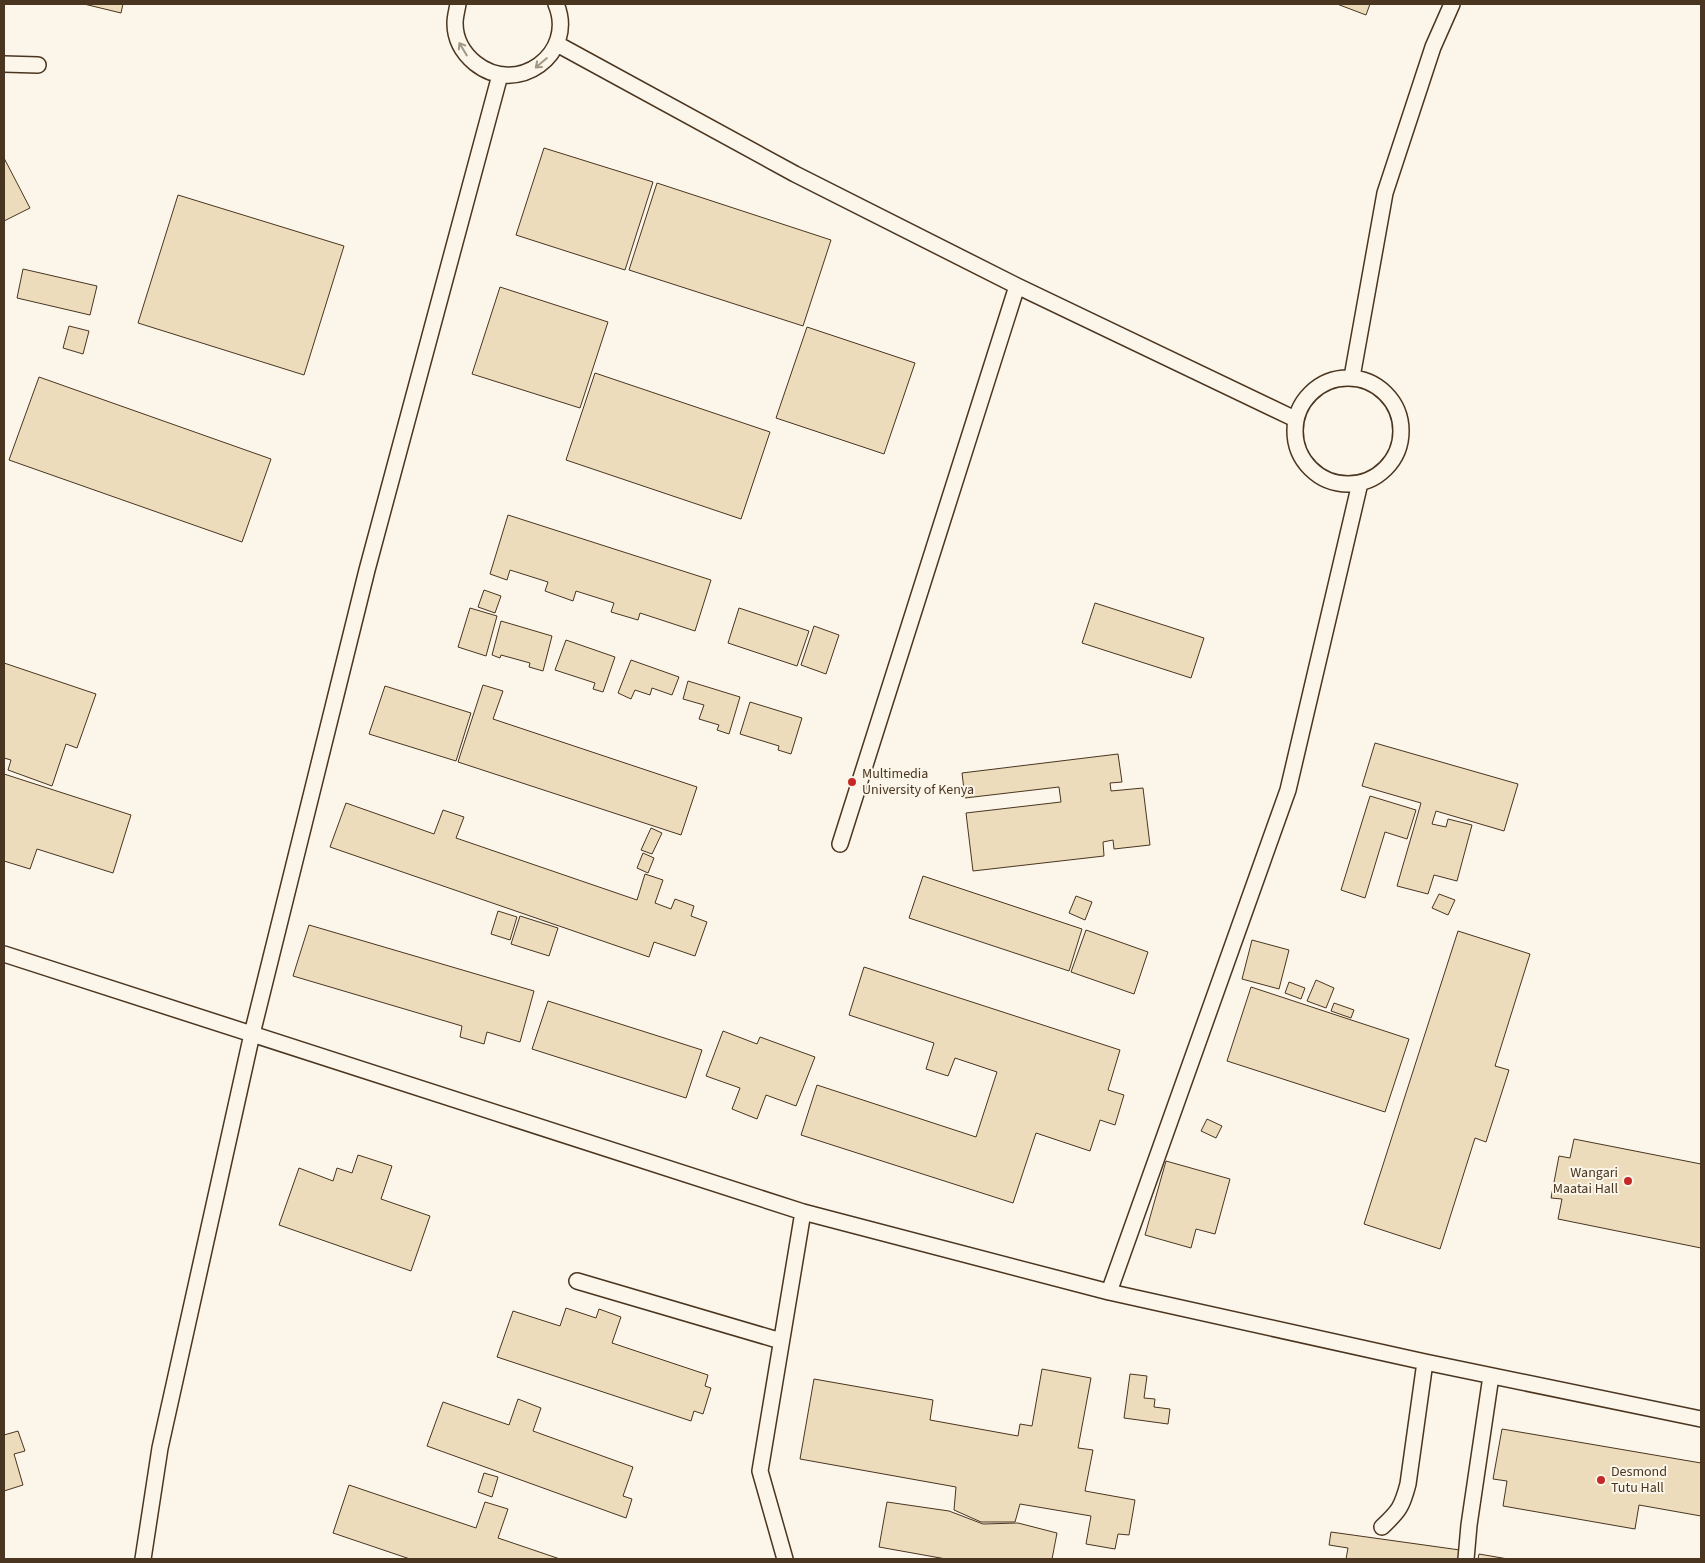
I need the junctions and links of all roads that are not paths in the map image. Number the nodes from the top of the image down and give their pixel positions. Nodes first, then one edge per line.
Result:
1 (458, 4) edge
2 (556, 4) edge
3 (1452, 4) edge
4 (557, 44) junction
5 (4, 64) edge
6 (38, 65) dead end
7 (500, 76) junction
8 (1018, 286) junction
9 (1352, 377) junction
10 (1295, 420) junction
11 (1360, 483) junction
12 (840, 844) dead end
13 (4, 954) edge
14 (252, 1034) junction
15 (803, 1212) junction
16 (577, 1281) dead end
17 (1109, 1292) junction
18 (781, 1341) junction
19 (1425, 1362) junction
20 (1491, 1376) junction
21 (1701, 1419) edge
22 (1382, 1527) dead end
23 (143, 1559) edge
24 (784, 1559) edge
25 (1466, 1559) edge

7 -> 1 lane
2 - 4 lane
3 - 9 lane
4 -> 7 lane
4 - 8 lane
5 - 6 lane
7 - 14 lane
8 - 10 lane
8 - 12 lane
9 - 10 lane
9 - 11 lane
10 - 11 lane
11 - 17 lane
13 - 14 lane
14 - 15 lane
14 - 23 lane
15 - 17 lane
15 - 18 lane
16 - 18 lane
17 - 19 lane
18 - 24 lane
19 - 20 lane
19 - 22 lane
20 - 21 lane
20 - 25 lane

